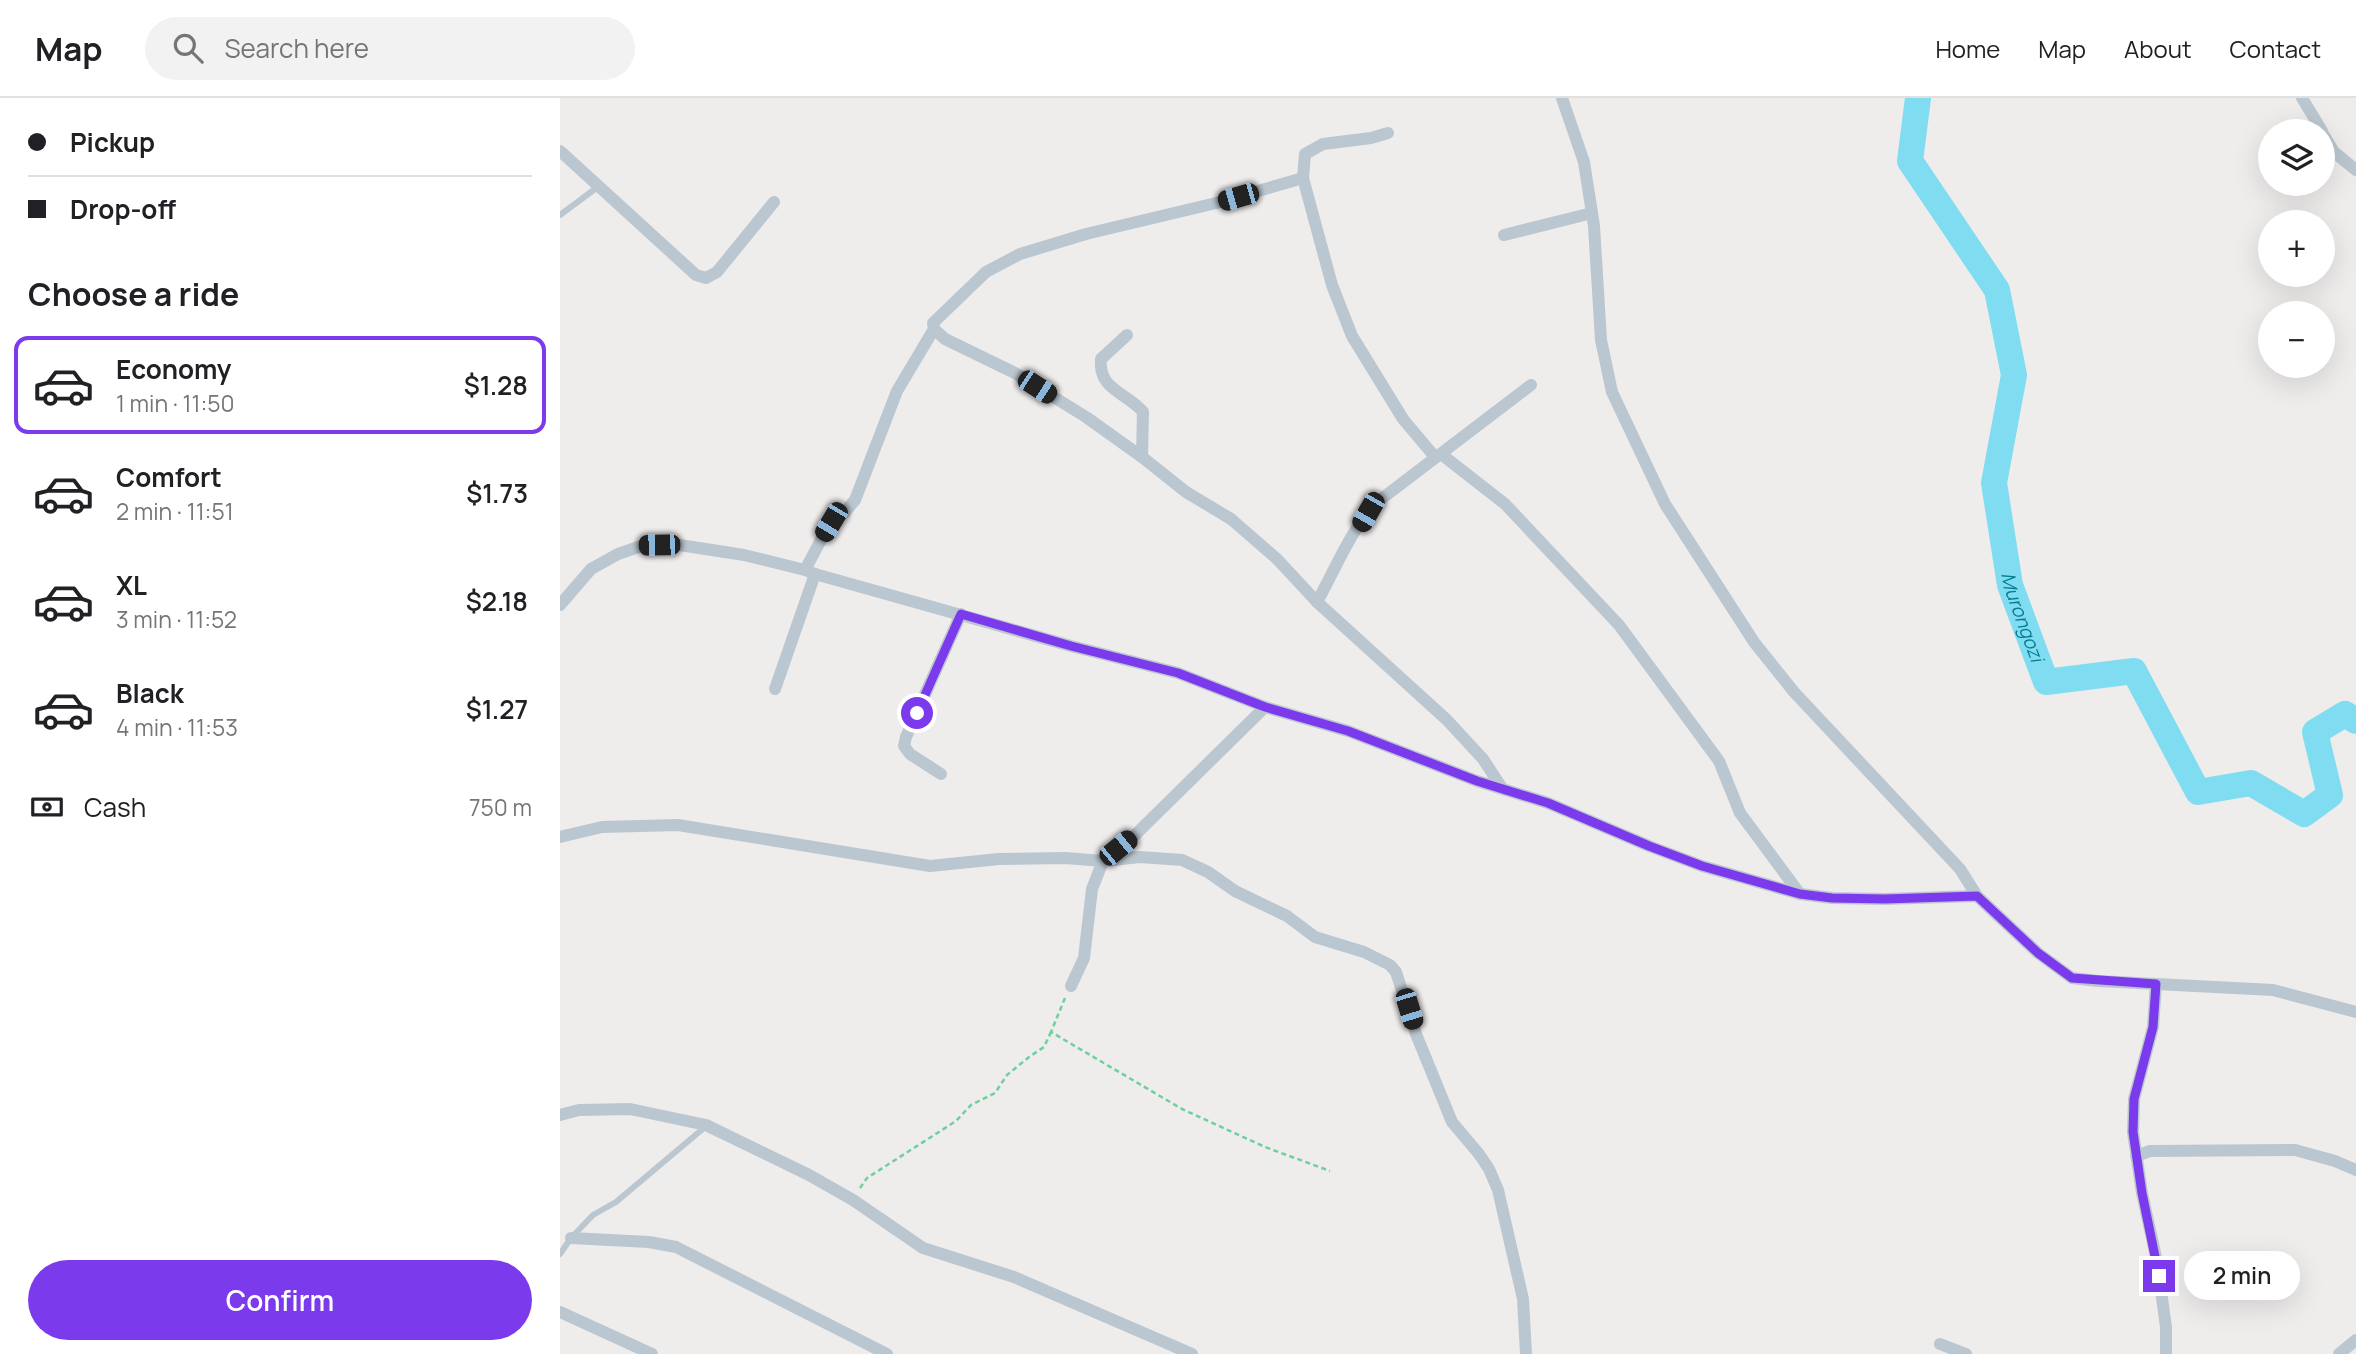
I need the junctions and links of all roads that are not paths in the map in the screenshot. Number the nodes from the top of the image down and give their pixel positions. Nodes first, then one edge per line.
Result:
1 (1562, 98) edge
2 (2302, 98) edge
3 (2314, 119) edge
4 (1388, 133) dead end
5 (560, 151) edge
6 (2335, 153) edge
7 (2356, 170) edge
8 (1303, 178) junction
9 (599, 186) junction
10 (774, 202) dead end
11 (1592, 213) junction
12 (560, 215) edge
13 (1504, 235) dead end
14 (934, 329) junction
15 (1127, 335) dead end
16 (1531, 385) dead end
17 (1438, 456) junction
18 (1142, 457) junction
19 (810, 572) junction
20 (1317, 602) junction
21 (560, 605) edge
22 (961, 614) junction
23 (775, 689) dead end
24 (1265, 707) junction
25 (941, 774) dead end
26 (1502, 788) junction
27 (560, 838) edge
28 (1103, 861) junction
29 (1800, 894) junction
30 (1977, 896) junction
31 (2156, 984) junction
32 (1071, 986) road end
33 (2356, 1012) edge
34 (560, 1115) edge
35 (706, 1125) junction
36 (2136, 1156) junction
37 (2356, 1170) edge
38 (571, 1238) junction
39 (560, 1254) edge
40 (560, 1312) edge
41 (2356, 1340) edge
42 (1940, 1344) dead end
43 (652, 1354) edge
44 (887, 1354) edge
45 (1192, 1354) edge
46 (1526, 1354) edge
47 (1966, 1354) edge
48 (2166, 1354) edge
49 (2339, 1354) edge

1 - 11 street
2 - 3 street
4 - 8 street
5 - 9 street
6 - 7 street
8 - 14 street
8 - 17 street
9 - 10 street
9 - 12 lane
11 - 13 street
11 - 30 street
14 - 18 street
14 - 19 street
15 - 18 street
16 - 17 street
17 - 20 street
17 - 29 street
18 - 20 street
19 - 21 street
19 - 22 street
19 - 23 street
20 - 26 street
22 - 24 street
22 - 25 street
24 - 26 street
24 - 28 street
26 - 29 street
27 - 28 street
28 - 32 street
28 - 46 street
29 - 30 street
30 - 31 street
31 - 33 street
31 - 36 street
34 - 35 street
35 - 38 lane
35 - 45 street
36 - 37 street
36 - 48 street
38 - 39 lane
38 - 44 street
40 - 43 street
41 - 49 street
42 - 47 street

